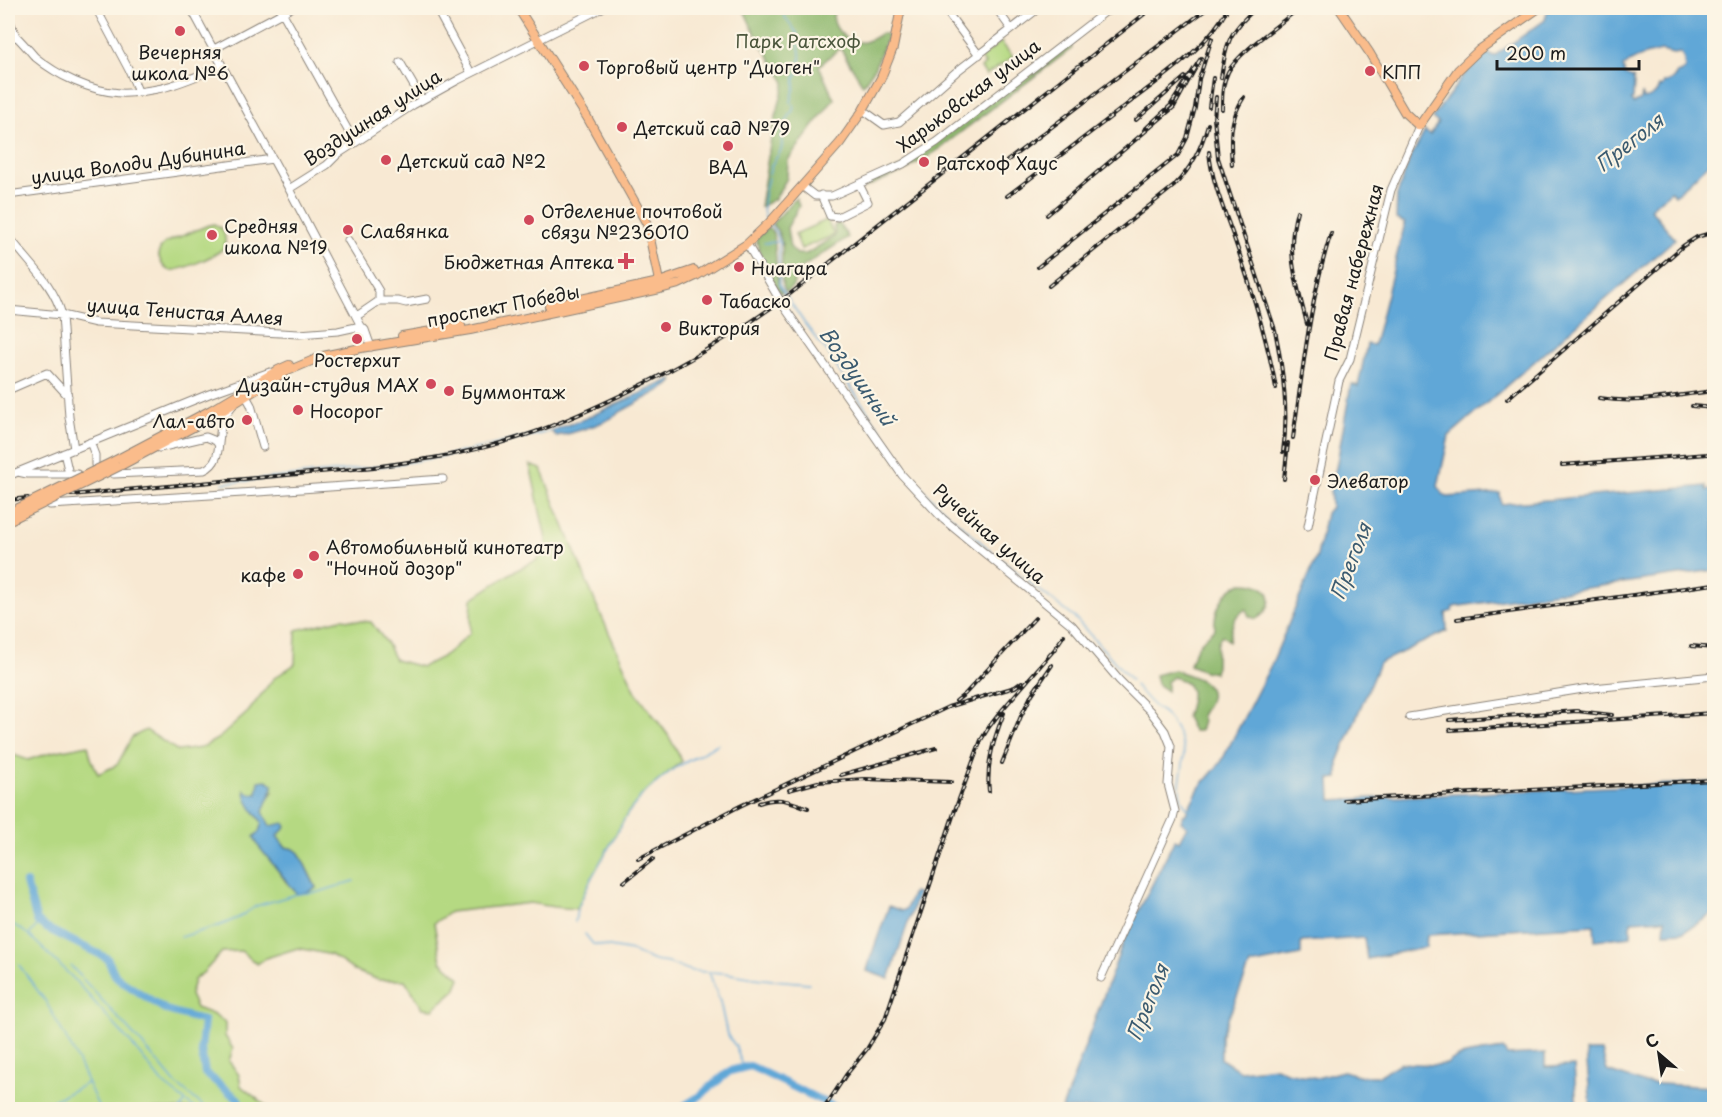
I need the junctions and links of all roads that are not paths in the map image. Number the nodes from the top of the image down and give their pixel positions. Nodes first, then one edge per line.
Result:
1 (96, 8) edge
2 (191, 8) edge
3 (291, 8) edge
4 (436, 8) edge
5 (518, 8) edge
6 (602, 8) edge
7 (896, 8) edge
8 (901, 8) edge
9 (944, 8) edge
10 (996, 8) edge
11 (1039, 8) edge
12 (1118, 8) edge
13 (1339, 8) edge
14 (1539, 8) edge
15 (281, 10) edge
16 (1103, 10) edge
17 (8, 17) edge
18 (1011, 28) junction
19 (16, 36) junction
20 (8, 40) edge
21 (538, 40) junction
22 (214, 49) junction
23 (979, 55) junction
24 (400, 62) dead end
25 (222, 66) junction
26 (471, 73) junction
27 (138, 91) junction
28 (422, 100) junction
29 (863, 110) junction
30 (1419, 126) junction
31 (354, 143) junction
32 (273, 159) junction
33 (859, 184) junction
34 (800, 185) junction
35 (289, 189) junction
36 (8, 195) edge
37 (821, 195) junction
38 (8, 235) edge
39 (348, 240) dead end
40 (746, 241) junction
41 (660, 286) junction
42 (428, 299) dead end
43 (379, 301) junction
44 (8, 310) edge
45 (62, 315) junction
46 (357, 316) junction
47 (361, 326) junction
48 (365, 345) junction
49 (278, 370) junction
50 (8, 390) edge
51 (209, 393) junction
52 (68, 396) junction
53 (246, 396) junction
54 (234, 404) junction
55 (211, 410) junction
56 (90, 442) junction
57 (218, 444) junction
58 (263, 447) dead end
59 (74, 449) junction
60 (151, 450) junction
61 (64, 453) junction
62 (117, 463) junction
63 (95, 465) dead end
64 (18, 472) junction
65 (114, 474) dead end
66 (8, 476) edge
67 (443, 478) dead end
68 (50, 505) dead end
69 (8, 509) edge
70 (8, 521) edge
71 (1308, 526) dead end
72 (1714, 676) edge
73 (1409, 717) dead end
74 (1101, 978) dead end

1 - 27 street
2 - 22 street
3 - 15 street
4 - 26 street
5 - 21 main road
6 - 21 street, Воздушная улица
7 - 34 main road, проспект Победы
8 - 29 main road, проспект Победы
9 - 23 street
10 - 18 street
11 - 18 street
12 - 16 street, Харьковская улица
13 - 30 main road
14 - 30 main road, Правая набережная
15 - 22 street
15 - 31 street
16 - 33 street, Харьковская улица
17 - 19 street
18 - 23 street
19 - 20 street
19 - 27 street
21 - 26 street, Воздушная улица
21 - 41 main road
22 - 25 street
23 - 29 street
24 - 28 street
25 - 27 street
25 - 32 street
26 - 28 street, Воздушная улица
28 - 31 street, Воздушная улица
29 - 34 main road, проспект Победы
30 - 71 street, Правая набережная
31 - 35 street, Воздушная улица
32 - 35 street
32 - 36 street, улица Володи Дубинина
33 - 37 street, Харьковская улица
33 - 37 street
34 - 37 street
34 - 40 main road, проспект Победы
35 - 46 street
38 - 45 street
39 - 43 street
40 - 41 main road, проспект Победы
40 - 74 street, Ручейная улица
41 - 48 main road, проспект Победы
42 - 43 street
43 - 46 street
44 - 45 street, улица Тенистая Аллея
45 - 47 street, улица Тенистая Аллея
45 - 52 street
46 - 47 street
47 - 48 street
48 - 49 main road, проспект Победы
48 - 53 main road, проспект Победы
49 - 51 street
49 - 55 main road, проспект Победы
50 - 52 street
51 - 55 street
51 - 56 street
52 - 59 street
53 - 54 main road, проспект Победы
53 - 58 street
54 - 57 street
54 - 60 main road, проспект Победы
55 - 62 main road, проспект Победы
56 - 59 street
56 - 63 street
57 - 60 street
57 - 65 street
59 - 61 street
60 - 62 main road, проспект Победы
61 - 64 street
61 - 64 street
62 - 69 main road, проспект Победы, bridge
62 - 70 main road, проспект Победы, bridge
64 - 66 street
67 - 68 street
72 - 73 street

